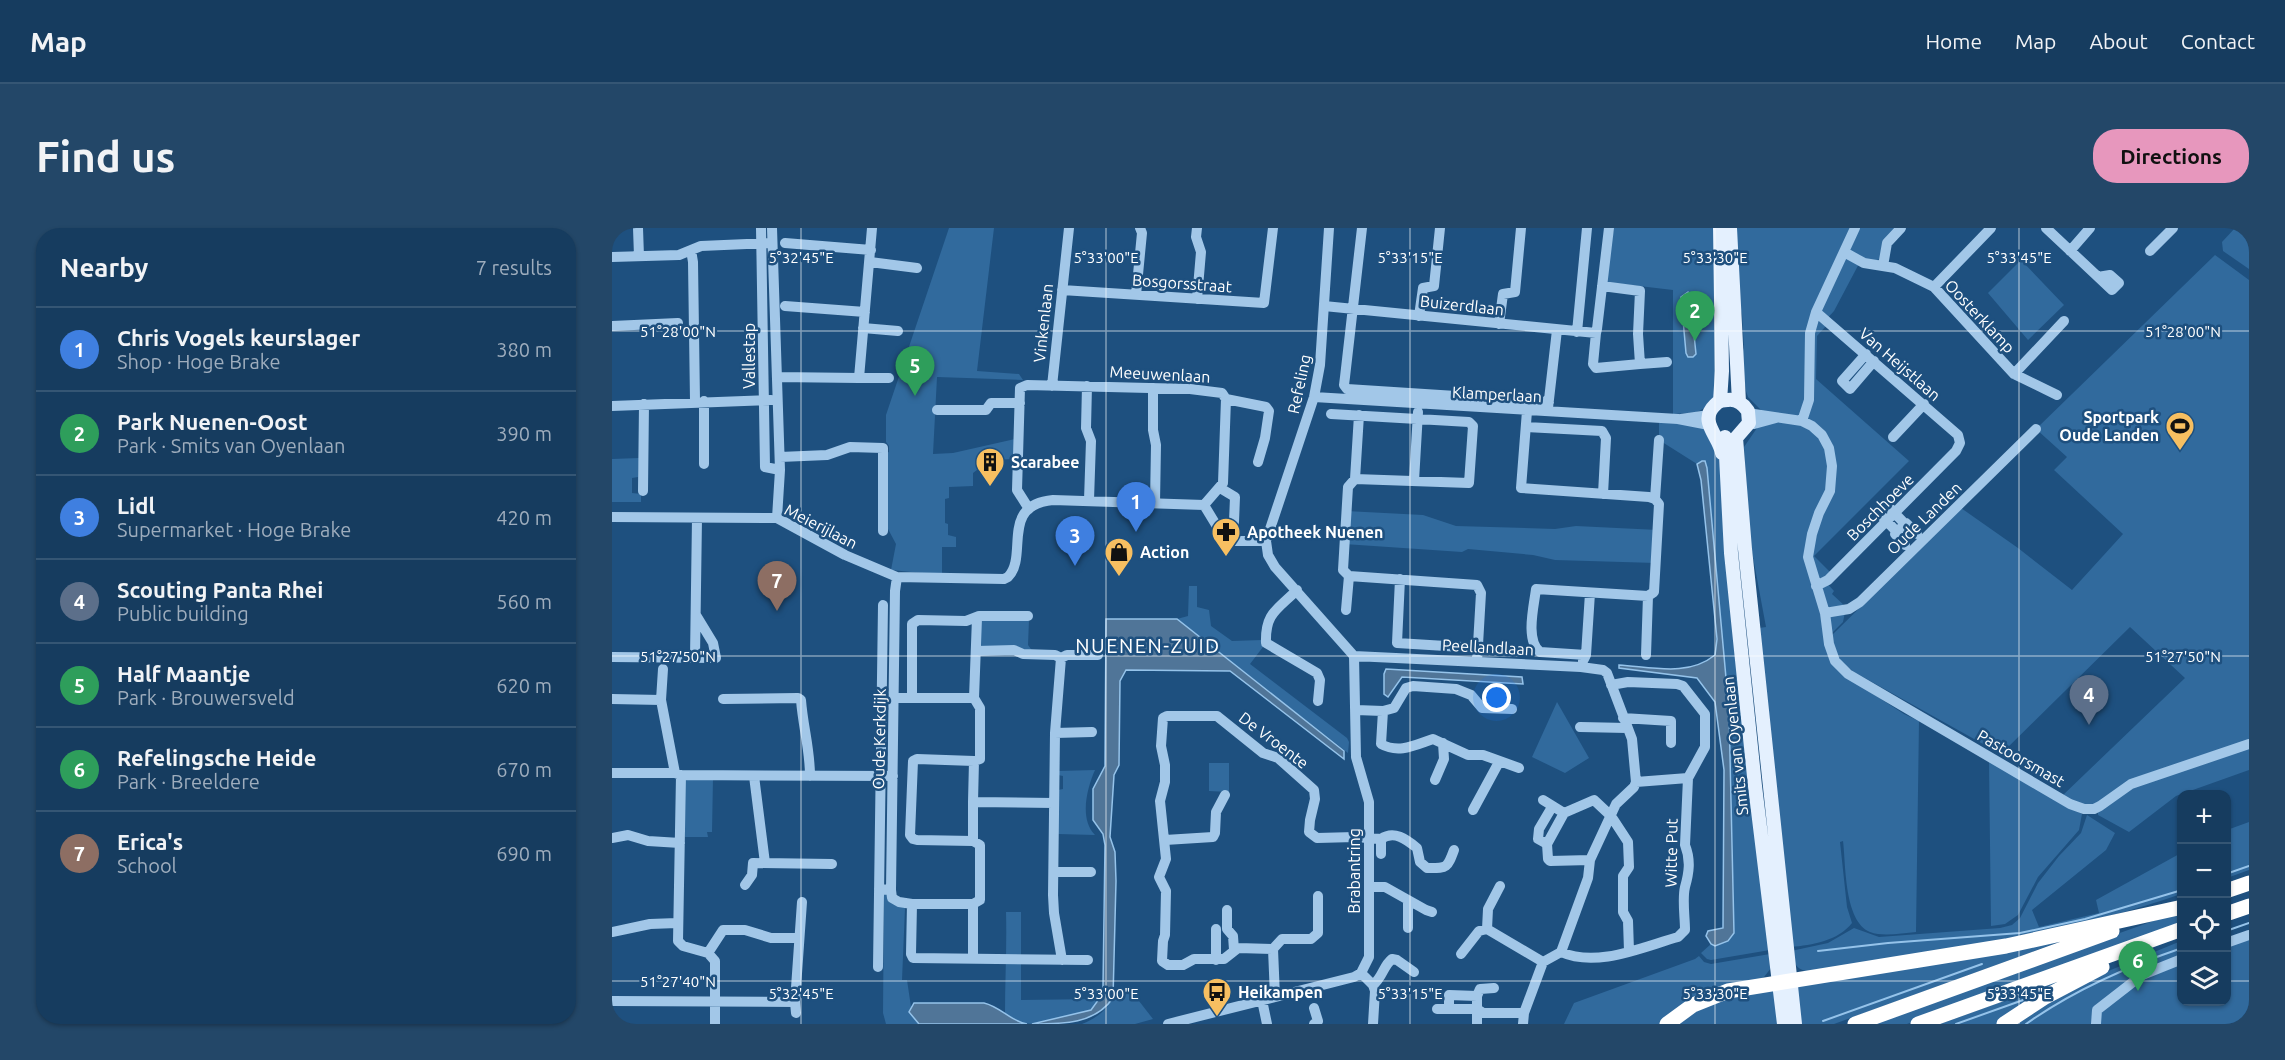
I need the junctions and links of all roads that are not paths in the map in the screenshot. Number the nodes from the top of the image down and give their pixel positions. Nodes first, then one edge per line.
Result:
1 (638, 228) edge
2 (761, 228) edge
3 (772, 228) edge
4 (873, 228) edge
5 (1069, 228) edge
6 (1140, 228) edge
7 (1197, 228) edge
8 (1273, 228) edge
9 (1329, 228) edge
10 (1362, 228) edge
11 (1440, 228) edge
12 (1521, 228) edge
13 (1587, 228) edge
14 (1609, 228) edge
15 (1720, 228) edge
16 (1730, 228) edge
17 (1855, 228) edge
18 (1901, 228) edge
19 (2046, 228) edge
20 (2090, 228) edge
21 (2173, 228) edge
22 (1987, 229) edge
23 (767, 243) junction
24 (785, 243) dead end
25 (691, 250) junction
26 (871, 250) junction
27 (2070, 251) junction
28 (2150, 251) dead end
29 (1844, 252) junction
30 (639, 256) junction
31 (612, 257) edge
32 (870, 262) junction
33 (1883, 266) junction
34 (917, 268) dead end
35 (2098, 277) dead end
36 (1602, 286) junction
37 (1934, 287) junction
38 (1062, 290) junction
39 (1136, 295) junction
40 (1197, 298) junction
41 (785, 306) dead end
42 (1324, 306) junction
43 (1352, 309) junction
44 (865, 312) junction
45 (1816, 312) junction
46 (1419, 316) junction
47 (2064, 321) dead end
48 (678, 323) dead end
49 (1499, 324) junction
50 (612, 326) edge
51 (863, 328) junction
52 (1557, 330) junction
53 (898, 331) dead end
54 (1577, 333) junction
55 (1596, 333) junction
56 (1667, 362) dead end
57 (1640, 364) junction
58 (2013, 374) junction
59 (777, 377) junction
60 (859, 378) junction
61 (889, 378) dead end
62 (1052, 386) junction
63 (1087, 386) junction
64 (1153, 388) junction
65 (2057, 395) dead end
66 (1314, 397) junction
67 (778, 399) junction
68 (1226, 399) junction
69 (764, 400) junction
70 (1732, 400) junction
71 (700, 401) junction
72 (1020, 403) junction
73 (644, 404) junction
74 (1924, 404) junction
75 (1419, 405) junction
76 (612, 406) edge
77 (1548, 407) junction
78 (937, 410) dead end
79 (1527, 411) junction
80 (1331, 414) dead end
81 (1359, 416) junction
82 (1752, 417) junction
83 (1417, 418) junction
84 (1802, 421) junction
85 (1711, 422) junction
86 (1526, 427) junction
87 (2036, 429) dead end
88 (1893, 437) dead end
89 (1730, 439) junction
90 (1659, 440) dead end
91 (1960, 443) joint
92 (780, 457) junction
93 (1258, 462) dead end
94 (704, 464) dead end
95 (780, 470) junction
96 (1355, 479) junction
97 (1414, 481) junction
98 (1220, 488) junction
99 (643, 491) dead end
100 (1603, 494) junction
101 (1655, 498) junction
102 (1089, 500) junction
103 (1155, 503) junction
104 (1204, 505) junction
105 (1029, 509) junction
106 (612, 517) edge
107 (1891, 517) junction
108 (698, 518) junction
109 (777, 518) junction
110 (1234, 522) dead end
111 (1901, 528) junction
112 (884, 531) dead end
113 (1917, 534) dead end
114 (1266, 540) junction
115 (1905, 545) dead end
116 (1349, 576) junction
117 (897, 577) junction
118 (1400, 579) junction
119 (1816, 586) junction
120 (1297, 590) junction
121 (1590, 593) junction
122 (1648, 596) junction
123 (883, 604) dead end
124 (1346, 610) dead end
125 (1825, 613) junction
126 (696, 615) junction
127 (1028, 616) dead end
128 (977, 618) junction
129 (1478, 648) junction
130 (977, 651) junction
131 (1098, 655) dead end
132 (1586, 655) junction
133 (1646, 655) dead end
134 (1354, 656) junction
135 (612, 657) edge
136 (695, 657) junction
137 (1061, 658) junction
138 (895, 659) junction
139 (883, 660) junction
140 (1477, 662) junction
141 (1581, 667) junction
142 (663, 669) dead end
143 (1611, 685) junction
144 (912, 697) junction
145 (895, 698) junction
146 (974, 698) junction
147 (612, 699) edge
148 (723, 699) dead end
149 (661, 700) junction
150 (1318, 701) dead end
151 (1512, 709) dead end
152 (1356, 710) junction
153 (1383, 711) junction
154 (1625, 723) junction
155 (1580, 727) dead end
156 (1092, 732) dead end
157 (1055, 733) junction
158 (1443, 743) junction
159 (1671, 743) dead end
160 (2249, 744) edge
161 (974, 761) junction
162 (1499, 762) junction
163 (1519, 768) dead end
164 (612, 773) edge
165 (678, 774) junction
166 (754, 776) junction
167 (810, 776) junction
168 (887, 776) junction
169 (1688, 778) junction
170 (1435, 780) dead end
171 (1636, 782) junction
172 (1225, 795) dead end
173 (973, 802) junction
174 (1054, 803) junction
175 (1473, 810) dead end
176 (1564, 813) junction
177 (1611, 816) junction
178 (1369, 837) junction
179 (612, 838) edge
180 (1381, 839) junction
181 (1165, 840) junction
182 (973, 841) junction
183 (680, 843) junction
184 (1546, 844) junction
185 (1454, 850) dead end
186 (1381, 854) dead end
187 (1590, 860) junction
188 (765, 863) junction
189 (832, 864) dead end
190 (1054, 872) junction
191 (1091, 872) dead end
192 (2249, 883) edge
193 (745, 885) dead end
194 (1500, 886) dead end
195 (1369, 887) junction
196 (879, 889) junction
197 (2231, 889) edge
198 (891, 890) junction
199 (1318, 896) dead end
200 (1408, 901) junction
201 (802, 902) dead end
202 (912, 904) junction
203 (973, 904) junction
204 (2249, 906) edge
205 (2177, 908) edge
206 (2177, 908) edge
207 (1227, 909) dead end
208 (1432, 912) dead end
209 (2231, 912) edge
210 (677, 923) junction
211 (1408, 928) dead end
212 (1216, 929) dead end
213 (1487, 929) junction
214 (2176, 931) edge
215 (612, 932) edge
216 (2249, 935) edge
217 (799, 938) junction
218 (2231, 941) edge
219 (1273, 949) junction
220 (1234, 950) junction
221 (1629, 951) junction
222 (1561, 952) junction
223 (708, 953) junction
224 (1461, 954) dead end
225 (973, 959) junction
226 (1062, 960) junction
227 (1088, 960) dead end
228 (1216, 960) junction
229 (2177, 961) edge
230 (1543, 962) junction
231 (878, 967) dead end
232 (1414, 972) dead end
233 (1361, 973) junction
234 (1785, 981) junction
235 (1374, 984) junction
236 (1494, 988) dead end
237 (1477, 996) junction
238 (1275, 997) junction
239 (1262, 1000) junction
240 (612, 1001) edge
241 (715, 1002) junction
242 (1314, 1008) dead end
243 (1437, 1009) dead end
244 (1449, 1009) junction
245 (1477, 1009) junction
246 (1523, 1019) edge
247 (1317, 1023) edge
248 (715, 1024) edge
249 (1168, 1024) edge
250 (1267, 1024) edge
251 (1373, 1024) edge
252 (1477, 1024) edge
253 (1667, 1024) edge
254 (1784, 1024) edge
255 (1795, 1024) edge
256 (1855, 1024) edge
257 (1918, 1024) edge
258 (2004, 1024) edge
259 (2096, 1024) edge

1 - 30 street
2 - 23 street, Vallestap
3 - 23 street, Vallestap
4 - 26 street
5 - 38 street, Vinkenlaan
6 - 39 street
7 - 40 street
8 - 40 street, Bosgorsstraat
9 - 42 street, Refeling
10 - 43 street
11 - 46 street
12 - 49 street
13 - 54 street
14 - 36 street
15 - 70 main road
16 - 70 main road
17 - 29 street
18 - 33 street
19 - 27 street
20 - 27 street
21 - 28 street
22 - 37 street
23 - 25 street
23 - 59 street, Vallestap
23 - 69 street, Vallestap
24 - 26 street
25 - 30 street
25 - 71 street
26 - 32 street
27 - 35 street
29 - 33 street, Oosterklamp
29 - 45 street
30 - 31 street
32 - 34 street
32 - 44 street
33 - 37 street, Oosterklamp
36 - 55 street
36 - 57 street
37 - 58 street, Oosterklamp
38 - 39 street, Bosgorsstraat
38 - 62 street, Vinkenlaan
39 - 40 street, Bosgorsstraat
41 - 44 street
42 - 43 street, Buizerdlaan
42 - 66 street, Refeling
43 - 46 street, Buizerdlaan
43 - 77 street, Klamperlaan
44 - 51 street
45 - 74 street, Van Heijstlaan
45 - 84 street
46 - 49 street, Buizerdlaan
47 - 58 street
48 - 50 street
49 - 52 street, Buizerdlaan
51 - 53 street
51 - 60 street
52 - 54 street, Buizerdlaan
52 - 77 street
54 - 55 street, Buizerdlaan
55 - 57 street
56 - 57 street
58 - 65 street, Oosterklamp
59 - 60 street
59 - 67 street, Vallestap
60 - 61 street
62 - 63 street, Meeuwenlaan
62 - 72 street, Meeuwenlaan
63 - 64 street, Meeuwenlaan
63 - 102 street
64 - 68 street, Meeuwenlaan
64 - 103 street
66 - 75 street, Klamperlaan
66 - 114 street, Refeling
67 - 69 street
67 - 92 street, Vallestap
68 - 93 street, Meeuwenlaan
68 - 98 street
69 - 71 street
69 - 95 street, Vallestap
70 - 82 main road
70 - 85 main road
71 - 73 street
71 - 94 street
72 - 78 street
72 - 105 street
73 - 76 street
73 - 99 street
74 - 88 street
74 - 91 street, Van Heijstlaan
75 - 79 street, Klamperlaan
75 - 83 street
77 - 79 street, Klamperlaan
77 - 85 street, Klamperlaan
79 - 86 street
80 - 81 street
81 - 83 street
81 - 96 street
82 - 84 street
82 - 89 main road
83 - 97 street
83 - 97 street
84 - 119 street, Pastoorsmast
85 - 89 main road
86 - 100 street
86 - 100 street
87 - 125 street, Oude Landen
89 - 234 main road, Smits van Oyenlaan
90 - 101 street
91 - 107 street, Boschhoeve
92 - 95 street, Vallestap
92 - 112 street
95 - 109 street, Vallestap
96 - 97 street
96 - 116 street
98 - 104 street
98 - 110 street
100 - 101 street
101 - 122 street
102 - 103 street
102 - 105 street
103 - 104 street
104 - 114 street
105 - 117 street, Meierijlaan
106 - 108 street, Meierijlaan
107 - 111 street
107 - 119 street, Boschhoeve
108 - 109 street, Meierijlaan
108 - 126 street
109 - 117 street, Meierijlaan
111 - 113 street
111 - 115 street
114 - 120 street
116 - 118 street
116 - 124 street
117 - 138 street, Oude Kerkdijk
118 - 129 street
118 - 129 street
119 - 125 street, Pastoorsmast
120 - 134 street
120 - 150 street
121 - 122 street
121 - 132 street
121 - 132 street
122 - 133 street
123 - 139 street, Oude Kerkdijk
125 - 160 street, Pastoorsmast
126 - 136 street
126 - 136 street
127 - 128 street
128 - 130 street
128 - 144 street
129 - 140 street
130 - 137 street
130 - 146 street
131 - 137 street
132 - 141 street
134 - 140 street, Peellandlaan
134 - 152 street, Brabantring
135 - 136 street
137 - 157 street
138 - 139 street
138 - 145 street, Oude Kerkdijk
139 - 168 street, Oude Kerkdijk
140 - 141 street, Peellandlaan
141 - 143 street, Peellandlaan
142 - 149 street
143 - 154 street
143 - 169 street, Witte Put
144 - 145 street
144 - 146 street
145 - 168 street, Oude Kerkdijk
146 - 161 street
147 - 149 street
148 - 167 street
149 - 165 street
151 - 153 street
152 - 153 street
152 - 178 street, Brabantring
153 - 158 street
154 - 155 street
154 - 159 street
154 - 171 street
156 - 157 street
157 - 174 street
158 - 162 street
158 - 170 street
161 - 173 street
161 - 182 street
162 - 163 street
162 - 175 street
164 - 165 street
165 - 166 street
165 - 183 street
166 - 167 street
166 - 188 street
167 - 168 street
168 - 196 street, Oude Kerkdijk
168 - 198 street, Oude Kerkdijk
169 - 171 street
169 - 221 street, Witte Put
171 - 177 street
172 - 181 street
173 - 174 street
173 - 182 street
174 - 190 street
176 - 177 street
176 - 184 street
176 - 184 street
177 - 187 street
177 - 221 street
178 - 180 street
178 - 181 street, De Vroente
178 - 195 street, Brabantring
179 - 183 street
180 - 185 street
180 - 186 street
181 - 228 street, De Vroente
182 - 203 street
183 - 210 street
184 - 187 street
187 - 222 street
188 - 189 street
188 - 193 street
190 - 191 street
190 - 226 street
192 - 197 highway
194 - 213 street
195 - 200 street
195 - 233 street, Brabantring
196 - 198 street
196 - 231 street, Oude Kerkdijk
198 - 202 street
199 - 219 street, De Vroente
200 - 208 street
200 - 211 street
201 - 217 street
202 - 203 street
202 - 225 street
203 - 225 street
204 - 209 highway
205 - 234 highway
206 - 256 highway
207 - 220 street
210 - 215 street
210 - 223 street
212 - 228 street
213 - 224 street
213 - 230 street
214 - 257 highway
214 - 258 highway
216 - 218 street
217 - 223 street
217 - 241 street
219 - 220 street, De Vroente
219 - 238 street
220 - 228 street, De Vroente
221 - 222 street
222 - 230 street
223 - 241 street
225 - 226 street
226 - 227 street
229 - 259 street
230 - 246 street
232 - 235 street
233 - 235 street
233 - 238 street
234 - 253 highway
234 - 254 main road, Smits van Oyenlaan
234 - 255 main road, Smits van Oyenlaan
235 - 251 street
236 - 237 street
237 - 244 street
237 - 245 street
238 - 239 street
239 - 249 street
239 - 250 street
240 - 241 street
241 - 248 street
242 - 247 street
243 - 244 street
244 - 245 street
245 - 246 street
245 - 252 street

